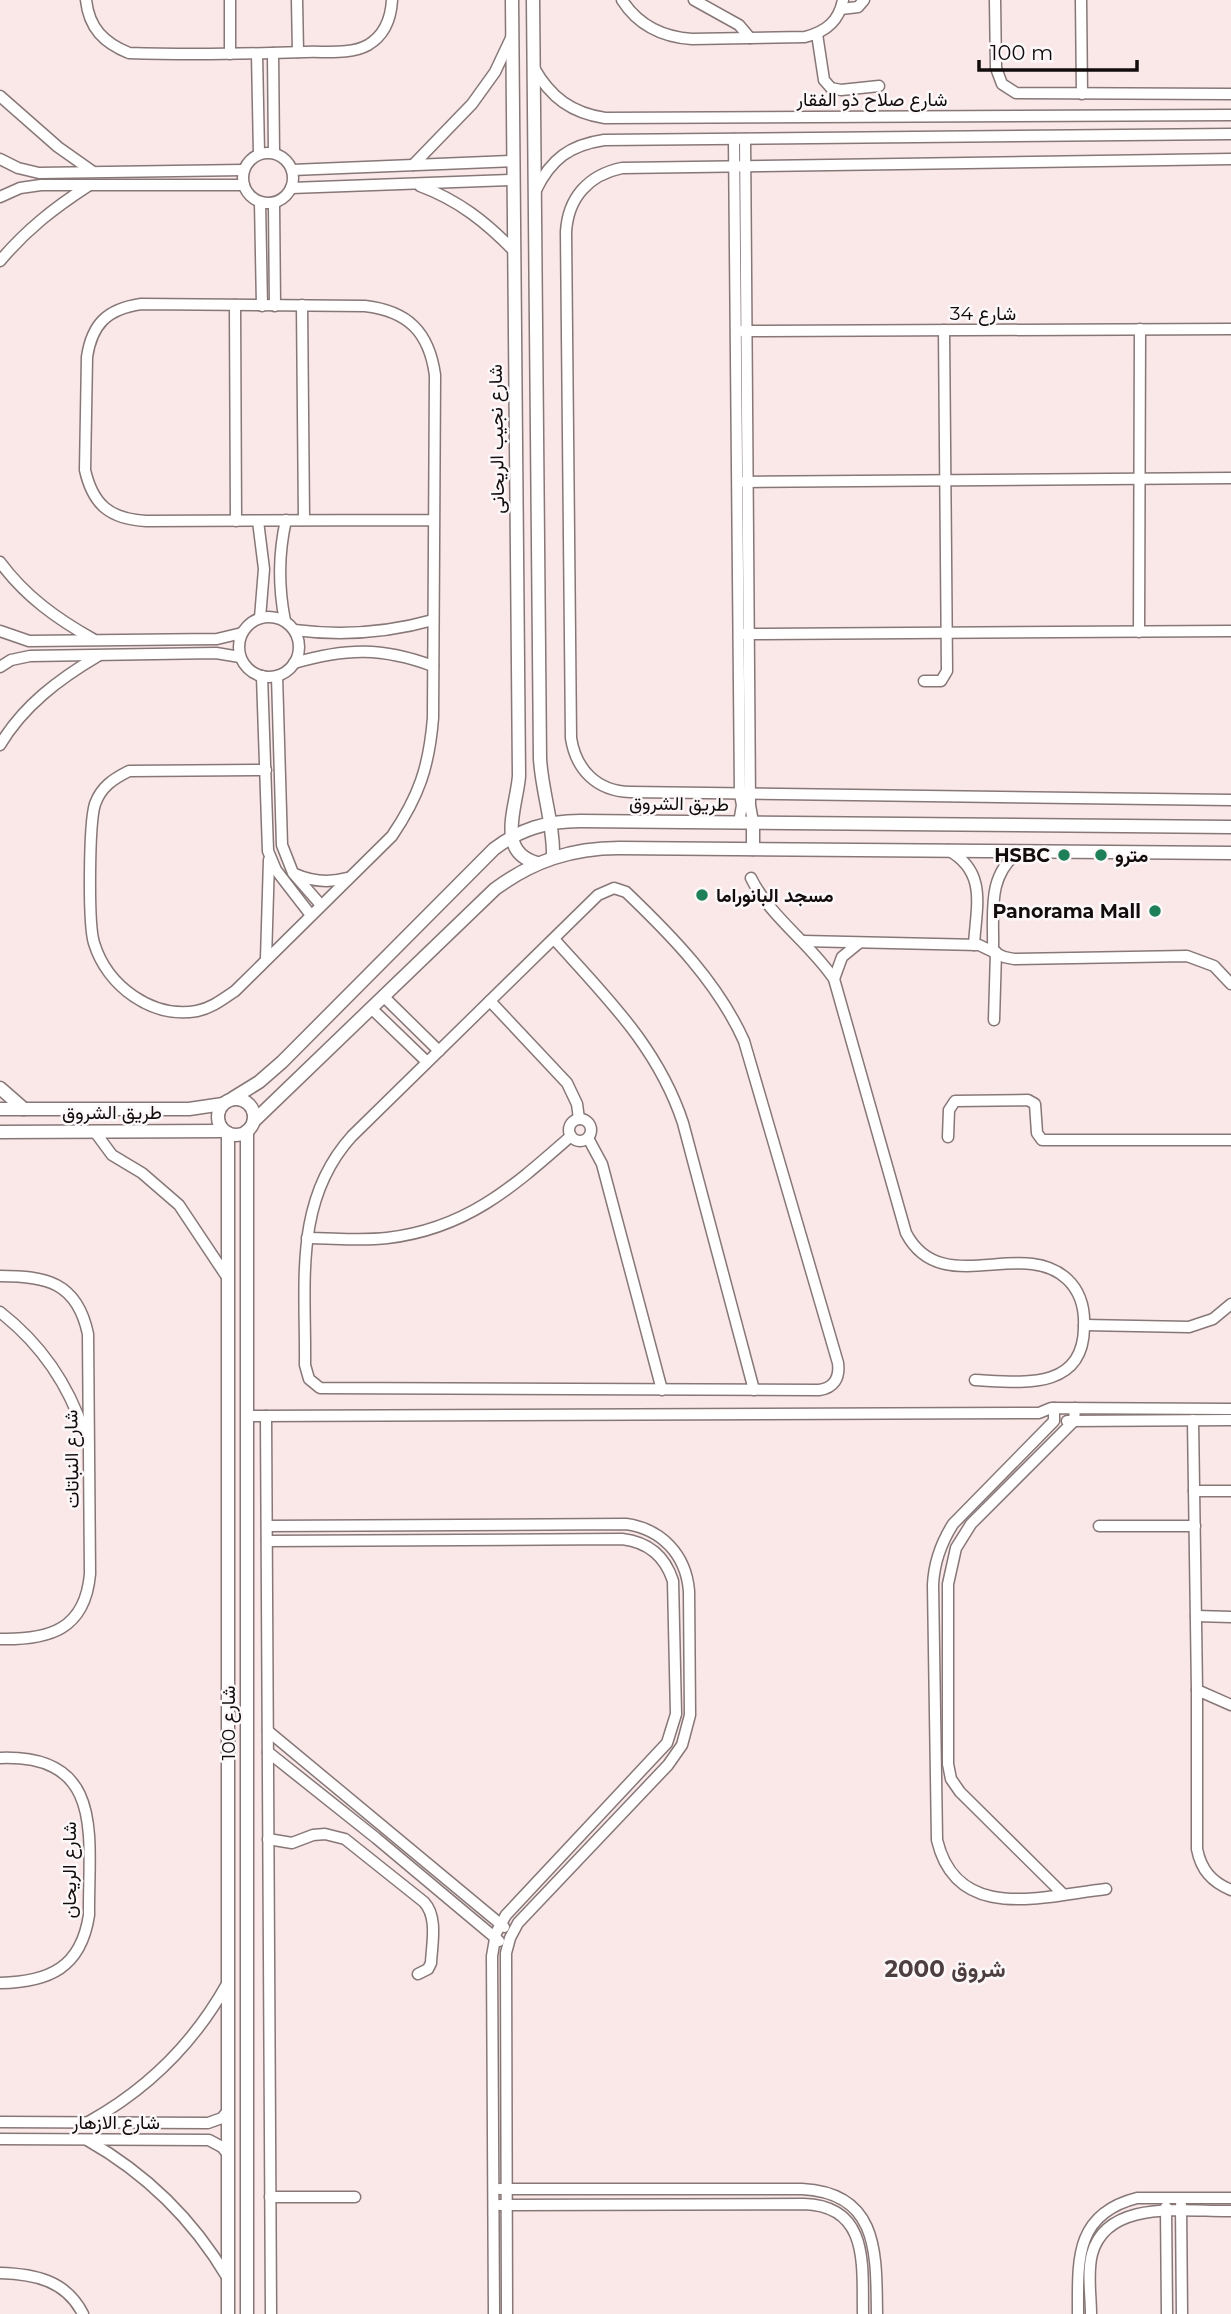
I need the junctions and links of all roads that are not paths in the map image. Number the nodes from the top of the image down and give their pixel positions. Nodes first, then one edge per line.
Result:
1 (86, 0) edge
2 (230, 0) edge
3 (297, 0) edge
4 (392, 0) edge
5 (512, 0) edge
6 (533, 0) edge
7 (622, 0) edge
8 (694, 0) edge
9 (864, 0) edge
10 (995, 0) edge
11 (1081, 0) edge
12 (842, 4) edge
13 (817, 34) junction
14 (512, 36) junction
15 (750, 38) junction
16 (298, 52) junction
17 (273, 53) junction
18 (230, 54) junction
19 (257, 54) junction
20 (534, 68) junction
21 (879, 86) dead end
22 (1231, 93) edge
23 (1082, 94) junction
24 (0, 96) edge
25 (1231, 115) edge
26 (843, 117) junction
27 (645, 118) junction
28 (1231, 134) edge
29 (844, 137) junction
30 (740, 139) junction
31 (646, 140) junction
32 (274, 153) junction
33 (259, 154) junction
34 (0, 159) edge
35 (1231, 159) edge
36 (513, 161) junction
37 (413, 165) junction
38 (740, 166) junction
39 (244, 170) junction
40 (292, 170) junction
41 (92, 171) junction
42 (513, 180) junction
43 (415, 183) junction
44 (90, 185) junction
45 (244, 185) junction
46 (291, 188) junction
47 (536, 190) junction
48 (0, 197) edge
49 (260, 202) junction
50 (274, 203) junction
51 (514, 251) junction
52 (0, 261) edge
53 (235, 305) junction
54 (302, 305) junction
55 (262, 306) junction
56 (275, 306) junction
57 (1231, 329) edge
58 (944, 330) junction
59 (1140, 330) junction
60 (735, 331) junction
61 (748, 331) junction
62 (1231, 478) edge
63 (1140, 479) junction
64 (946, 481) junction
65 (749, 482) junction
66 (736, 483) junction
67 (236, 520) junction
68 (258, 520) junction
69 (286, 520) junction
70 (304, 520) junction
71 (433, 520) junction
72 (0, 562) edge
73 (538, 566) junction
74 (517, 568) junction
75 (260, 618) junction
76 (433, 620) junction
77 (285, 621) junction
78 (294, 630) junction
79 (0, 631) edge
80 (1231, 631) edge
81 (1139, 632) junction
82 (948, 633) junction
83 (242, 634) junction
84 (737, 634) junction
85 (750, 634) junction
86 (101, 640) junction
87 (103, 656) junction
88 (240, 657) junction
89 (294, 663) junction
90 (433, 666) junction
91 (0, 667) edge
92 (262, 676) junction
93 (277, 676) junction
94 (924, 681) dead end
95 (540, 733) junction
96 (519, 735) junction
97 (0, 745) edge
98 (266, 769) junction
99 (745, 794) junction
100 (1231, 800) edge
101 (746, 822) junction
102 (550, 823) junction
103 (1231, 827) edge
104 (511, 837) junction
105 (747, 849) junction
106 (948, 850) junction
107 (268, 851) junction
108 (1020, 851) junction
109 (1231, 853) edge
110 (553, 857) junction
111 (537, 863) junction
112 (293, 873) junction
113 (350, 877) junction
114 (751, 878) dead end
115 (320, 904) junction
116 (310, 914) junction
117 (554, 939) junction
118 (803, 941) junction
119 (859, 943) junction
120 (974, 945) junction
121 (994, 951) junction
122 (266, 959) junction
123 (834, 979) junction
124 (1231, 984) edge
125 (383, 996) junction
126 (490, 1001) junction
127 (371, 1008) junction
128 (994, 1020) dead end
129 (439, 1051) junction
130 (427, 1062) junction
131 (0, 1087) edge
132 (228, 1101) junction
133 (0, 1109) edge
134 (24, 1109) junction
135 (579, 1119) junction
136 (251, 1126) junction
137 (0, 1132) edge
138 (95, 1132) junction
139 (226, 1132) junction
140 (571, 1136) junction
141 (948, 1137) dead end
142 (587, 1138) junction
143 (1231, 1140) edge
144 (307, 1238) junction
145 (0, 1276) edge
146 (227, 1277) junction
147 (1231, 1304) edge
148 (0, 1312) edge
149 (1084, 1325) junction
150 (975, 1380) dead end
151 (662, 1390) junction
152 (754, 1390) junction
153 (1054, 1408) junction
154 (1075, 1408) junction
155 (1231, 1409) edge
156 (1039, 1413) junction
157 (247, 1416) junction
158 (267, 1416) junction
159 (1193, 1420) junction
160 (1231, 1420) edge
161 (1054, 1421) junction
162 (1074, 1421) junction
163 (88, 1442) junction
164 (1194, 1491) junction
165 (1231, 1491) edge
166 (449, 1525) junction
167 (1099, 1525) dead end
168 (267, 1526) junction
169 (1195, 1526) junction
170 (449, 1539) junction
171 (267, 1541) junction
172 (1196, 1616) junction
173 (1231, 1617) edge
174 (0, 1639) edge
175 (1197, 1690) junction
176 (1231, 1705) edge
177 (268, 1731) junction
178 (934, 1744) junction
179 (948, 1744) junction
180 (268, 1752) junction
181 (0, 1758) edge
182 (385, 1828) junction
183 (268, 1839) junction
184 (377, 1839) junction
185 (366, 1854) junction
186 (421, 1876) junction
187 (408, 1889) junction
188 (1106, 1889) dead end
189 (1231, 1890) edge
190 (1063, 1894) junction
191 (500, 1924) junction
192 (512, 1933) junction
193 (495, 1938) junction
194 (507, 1948) junction
195 (418, 1974) dead end
196 (0, 1983) edge
197 (227, 1984) junction
198 (246, 2046) junction
199 (226, 2047) junction
200 (492, 2085) junction
201 (506, 2085) junction
202 (227, 2112) junction
203 (0, 2122) edge
204 (86, 2122) junction
205 (201, 2123) junction
206 (0, 2139) edge
207 (84, 2139) junction
208 (201, 2139) junction
209 (227, 2153) junction
210 (493, 2189) junction
211 (507, 2189) junction
212 (270, 2197) junction
213 (355, 2197) dead end
214 (1166, 2197) junction
215 (1181, 2197) junction
216 (1231, 2198) edge
217 (493, 2205) junction
218 (507, 2205) junction
219 (1231, 2211) edge
220 (1166, 2212) junction
221 (1181, 2212) junction
222 (227, 2221) junction
223 (247, 2221) junction
224 (0, 2273) edge
225 (228, 2277) junction
226 (83, 2314) edge
227 (228, 2314) edge
228 (247, 2314) edge
229 (271, 2314) edge
230 (494, 2314) edge
231 (507, 2314) edge
232 (863, 2314) edge
233 (877, 2314) edge
234 (1078, 2314) edge
235 (1091, 2314) edge
236 (1167, 2314) edge
237 (1182, 2314) edge

1 - 18 street
2 - 18 street
3 - 16 street
4 - 16 street
5 - 14 street, شارع نجيب الريحانى
6 - 20 street
7 - 15 street
8 - 15 street
9 - 12 street
10 - 23 street
11 - 23 street
12 - 13 street
13 - 15 street
13 - 21 street
14 - 36 street, شارع نجيب الريحانى
14 - 37 street
16 - 17 street
17 - 19 street
17 - 32 street
18 - 19 street
19 - 33 street
20 - 27 street, شارع صلاح ذو الفقار
20 - 47 street
22 - 23 street
24 - 41 street
25 - 26 street, شارع صلاح ذو الفقار
26 - 27 street, شارع صلاح ذو الفقار
26 - 29 street
27 - 31 street
28 - 29 street, شارع صلاح ذو الفقار
29 - 30 street, شارع صلاح ذو الفقار
30 - 31 street, شارع صلاح ذو الفقار
30 - 38 street
31 - 47 street, شارع صلاح ذو الفقار
32 - 33 street
32 - 40 street
33 - 39 street
34 - 41 street
35 - 38 street
36 - 37 street
36 - 42 street, شارع نجيب الريحانى
37 - 40 street
38 - 60 street
38 - 61 street
38 - 99 street
39 - 41 street
39 - 45 street
40 - 46 street
42 - 43 street
42 - 51 street, شارع نجيب الريحانى
43 - 46 street
43 - 51 street
44 - 45 street
44 - 48 street
44 - 52 street
45 - 49 street
46 - 50 street
47 - 73 street
49 - 50 street
49 - 55 street
50 - 56 street
51 - 74 street, شارع نجيب الريحانى
53 - 55 street
53 - 67 street
53 - 67 street
54 - 56 street
54 - 70 street
54 - 71 street
55 - 56 street
57 - 59 street, شارع 34
58 - 59 street, شارع 34
58 - 61 street, شارع 34
58 - 64 street
59 - 63 street
60 - 61 street, شارع 34
60 - 66 street
61 - 65 street
62 - 63 street
63 - 64 street
63 - 81 street
64 - 65 street
64 - 82 street
65 - 66 street
65 - 85 street
66 - 84 street
67 - 68 street
68 - 69 street
68 - 75 street
69 - 70 street
69 - 77 street
70 - 71 street
71 - 76 street
72 - 86 street
73 - 74 street
73 - 95 street
74 - 96 street, شارع نجيب الريحانى
75 - 77 street
75 - 83 street
76 - 78 street
76 - 90 street
77 - 78 street
78 - 89 street
79 - 86 street
80 - 81 street
81 - 82 street
82 - 85 street
82 - 94 street
83 - 86 street
83 - 88 street
84 - 85 street
84 - 99 street
85 - 99 street
86 - 87 street
87 - 88 street
87 - 91 street
87 - 97 street
88 - 92 street
89 - 90 street
89 - 93 street
90 - 113 street
92 - 93 street
92 - 98 street
93 - 112 street
95 - 96 street
95 - 102 street
96 - 104 street, شارع نجيب الريحانى
98 - 107 street
98 - 122 street
99 - 100 street
99 - 101 street
101 - 102 street, طريق الشروق
101 - 103 street, طريق الشروق
101 - 105 street
102 - 104 street, طريق الشروق
102 - 110 street
104 - 111 street
104 - 132 street, طريق الشروق
105 - 106 street
105 - 110 street
106 - 108 street
106 - 120 street
107 - 116 street
107 - 122 street
108 - 109 street
108 - 121 street
110 - 111 street
111 - 125 street
112 - 113 street
112 - 115 street
113 - 115 street
114 - 118 street
115 - 116 street
116 - 122 street
117 - 126 street
117 - 152 street
117 - 152 street
118 - 119 street
118 - 123 street
119 - 120 street
119 - 123 street
120 - 121 street
121 - 124 street
121 - 128 street
123 - 149 street
125 - 127 street
125 - 129 street
126 - 129 street
126 - 135 street
127 - 130 street
127 - 136 street
129 - 130 street
130 - 144 street
131 - 134 street
132 - 134 street, طريق الشروق
132 - 136 street
132 - 139 street
133 - 134 street, طريق الشروق
135 - 140 street
135 - 142 street
136 - 139 street
136 - 157 street, شارع 100
137 - 138 street, طريق الشروق
138 - 139 street, طريق الشروق
138 - 146 street
139 - 146 street, شارع 100
140 - 142 street
140 - 144 street
141 - 143 street
142 - 151 street
144 - 151 street
145 - 163 street, شارع النباتات
146 - 197 street, شارع 100
147 - 149 street
148 - 163 street
149 - 150 street
151 - 152 street
153 - 154 street
153 - 156 street
153 - 161 street
154 - 155 street
154 - 162 street
156 - 158 street
156 - 161 street
157 - 158 street
157 - 198 street, شارع 100
158 - 168 street
159 - 160 street
159 - 162 street
159 - 164 street
161 - 162 street
161 - 178 street
162 - 179 street
163 - 174 street, شارع النباتات
164 - 165 street
164 - 169 street
166 - 168 street
166 - 170 street
166 - 192 street
167 - 169 street
168 - 171 street
169 - 172 street
170 - 171 street
170 - 191 street
171 - 177 street
172 - 173 street
172 - 175 street
175 - 176 street
175 - 189 street
177 - 180 street
177 - 182 street
178 - 179 street
178 - 190 street
179 - 190 street
180 - 183 street
180 - 184 street
181 - 196 street, شارع الريحان
182 - 184 street
182 - 191 street
183 - 185 street
183 - 212 street
184 - 185 street
184 - 186 street
185 - 187 street
186 - 187 street
186 - 193 street
187 - 195 street
188 - 190 street
191 - 192 street
191 - 193 street
192 - 194 street
193 - 194 street
193 - 200 street
194 - 201 street
197 - 199 street, شارع 100
197 - 204 street
198 - 199 street
198 - 223 street, شارع 100
199 - 202 street, شارع 100
200 - 201 street
200 - 210 street
201 - 211 street
202 - 205 street, شارع الازهار
202 - 209 street, شارع 100
203 - 204 street, شارع الازهار
204 - 205 street, شارع الازهار
205 - 208 street
206 - 207 street, شارع الازهار
207 - 208 street, شارع الازهار
207 - 225 street
208 - 209 street, شارع الازهار
209 - 222 street, شارع 100
210 - 211 street
210 - 217 street
211 - 218 street
211 - 233 street
212 - 213 street
212 - 229 street
214 - 215 street
214 - 220 street
214 - 234 street
215 - 216 street
215 - 221 street
217 - 218 street
217 - 230 street
218 - 231 street
218 - 232 street
219 - 221 street
220 - 221 street
220 - 235 street
220 - 236 street
221 - 237 street
222 - 223 street
222 - 225 street, شارع 100
223 - 228 street, شارع 100
224 - 226 street
225 - 227 street, شارع 100

